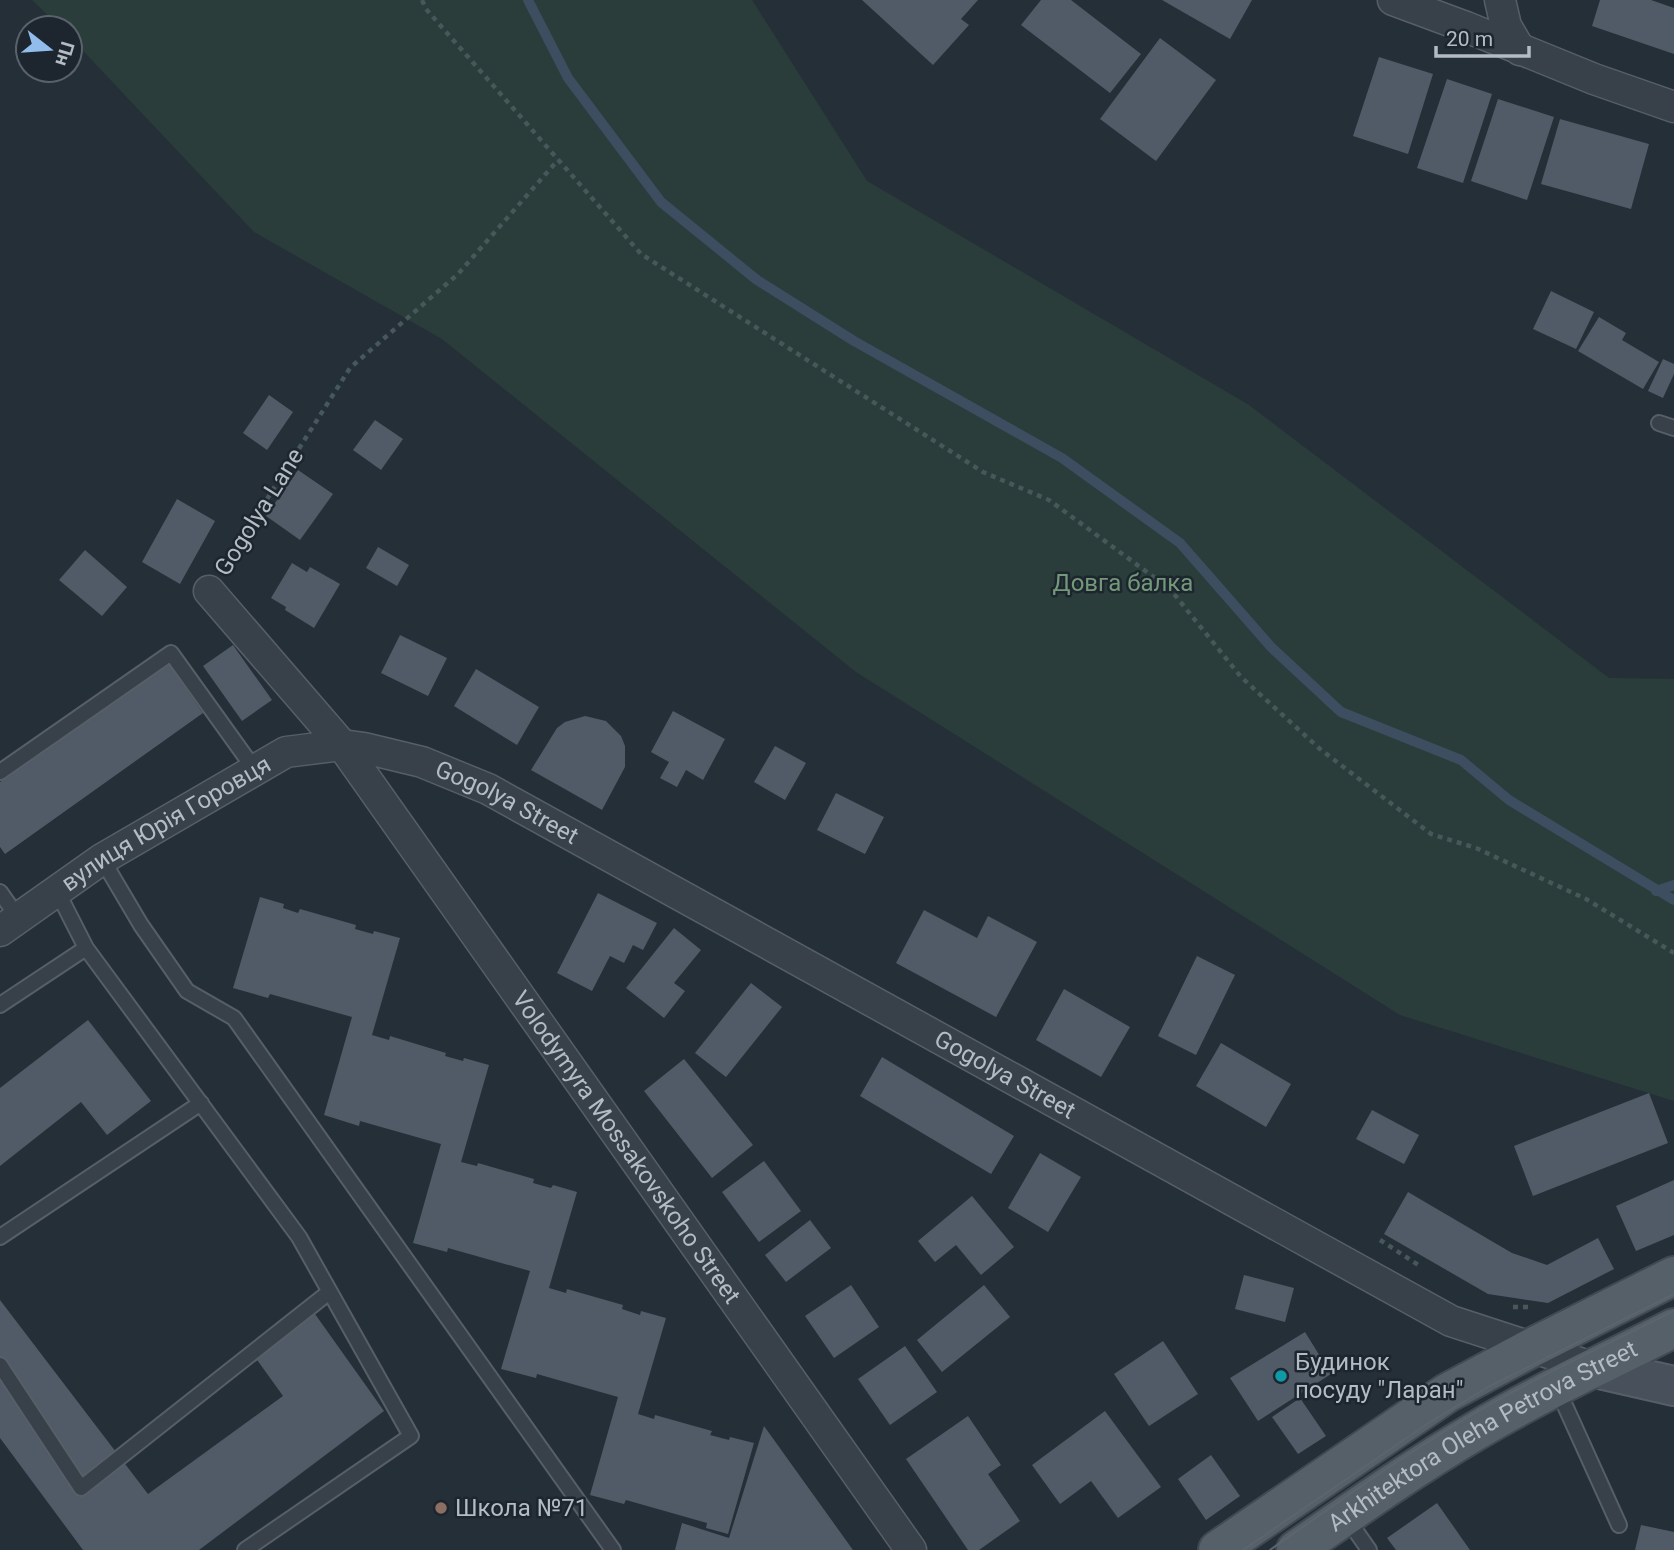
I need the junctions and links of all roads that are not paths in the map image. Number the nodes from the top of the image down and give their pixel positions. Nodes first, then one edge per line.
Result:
1 (1393, 0) edge
2 (1500, 0) edge
3 (1462, 13) edge
4 (1520, 50) junction
5 (1674, 107) edge
6 (1659, 423) dead end
7 (1674, 428) edge
8 (209, 591) road end
9 (342, 745) junction
10 (255, 770) junction
11 (0, 772) edge
12 (102, 859) junction
13 (57, 891) junction
14 (0, 892) edge
15 (10, 925) edge
16 (86, 948) junction
17 (0, 1005) edge
18 (201, 1103) junction
19 (0, 1237) edge
20 (1674, 1276) edge
21 (328, 1293) dead end
22 (1674, 1328) edge
23 (1533, 1347) junction
24 (0, 1365) edge
25 (1595, 1367) junction
26 (1674, 1386) edge
27 (1557, 1387) junction
28 (1345, 1516) junction
29 (1619, 1525) dead end
30 (909, 1549) edge
31 (245, 1550) edge
32 (613, 1550) edge
33 (1219, 1550) edge
34 (1296, 1550) edge
35 (1369, 1550) edge

1 - 3 street
2 - 4 street
3 - 4 street
4 - 5 street
6 - 7 lane
8 - 9 street, Gogolya Lane
9 - 10 street, вулиця Юрія Горовця
9 - 23 street, Gogolya Street
9 - 30 street, Volodymyra Mossakovskoho Street
10 - 11 lane
10 - 12 street, вулиця Юрія Горовця
12 - 13 street, вулиця Юрія Горовця
12 - 32 lane
13 - 15 street, вулиця Юрія Горовця
13 - 16 lane
14 - 15 lane
16 - 17 lane
16 - 18 lane
18 - 19 lane
18 - 31 lane
20 - 23 main road, Arkhitektora Oleha Petrova Street
21 - 24 lane
22 - 25 main road, Arkhitektora Oleha Petrova Street
23 - 25 street, Gogolya Street
23 - 33 main road, Arkhitektora Oleha Petrova Street
25 - 26 main road, Gogolya Street
25 - 27 main road, Arkhitektora Oleha Petrova Street
27 - 28 main road, Arkhitektora Oleha Petrova Street
27 - 29 lane
28 - 34 main road, Arkhitektora Oleha Petrova Street
28 - 35 lane

